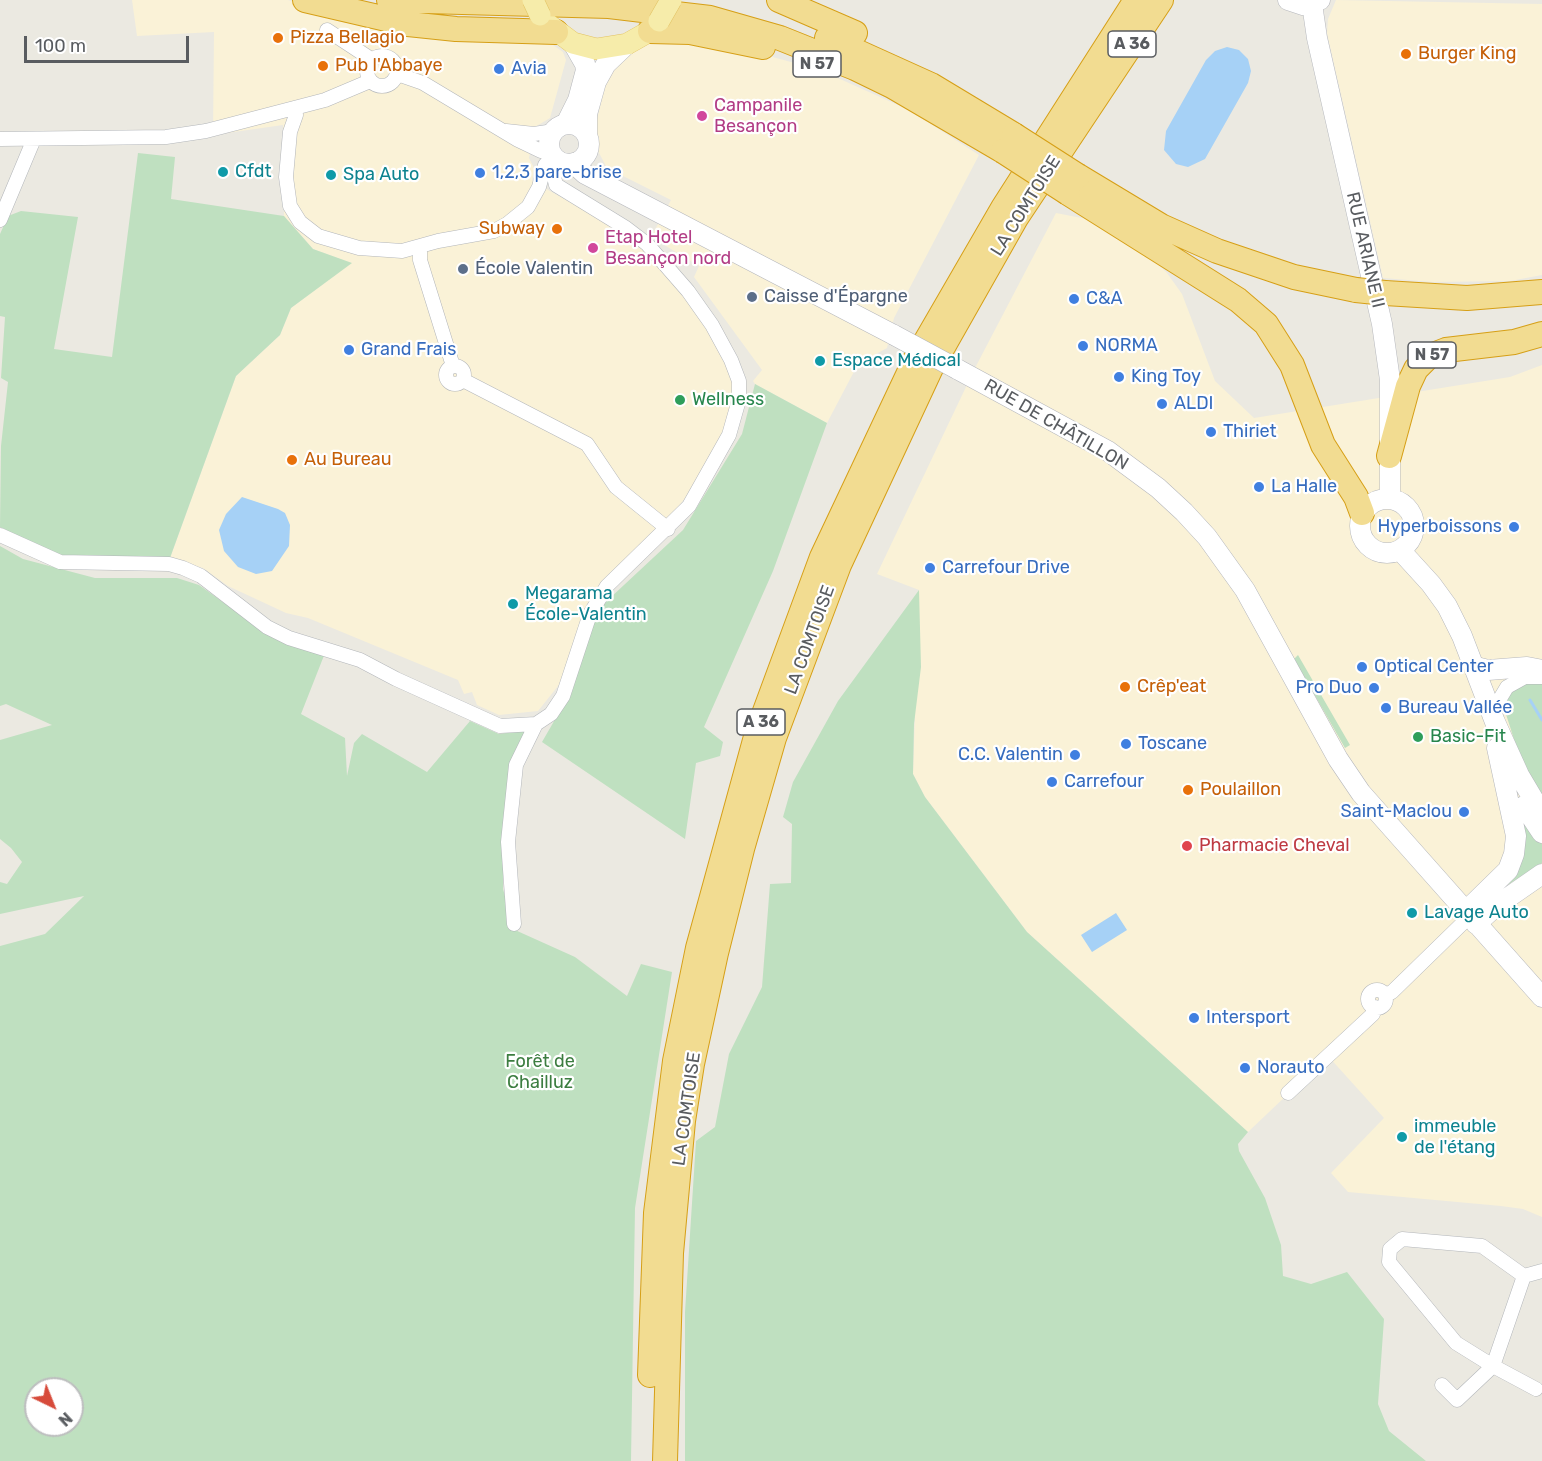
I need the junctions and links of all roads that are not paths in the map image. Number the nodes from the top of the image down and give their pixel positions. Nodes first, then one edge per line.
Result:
1 (305, 0) edge
2 (389, 0) edge
3 (671, 0) edge
4 (695, 0) edge
5 (779, 0) edge
6 (1136, 0) edge
7 (1161, 0) edge
8 (1288, 0) edge
9 (1316, 2) edge
10 (550, 23) edge
11 (654, 26) junction
12 (327, 30) dead end
13 (627, 44) junction
14 (371, 59) junction
15 (397, 74) junction
16 (370, 81) junction
17 (931, 85) junction
18 (295, 108) junction
19 (560, 127) junction
20 (502, 130) junction
21 (974, 133) junction
22 (0, 139) edge
23 (34, 139) junction
24 (588, 142) junction
25 (1008, 143) junction
26 (560, 158) junction
27 (607, 184) junction
28 (1073, 185) junction
29 (0, 220) edge
30 (1125, 227) junction
31 (420, 248) junction
32 (1542, 292) edge
33 (1358, 297) junction
34 (1387, 301) junction
35 (1542, 307) edge
36 (1542, 334) edge
37 (1389, 456) junction
38 (1390, 498) junction
39 (1362, 513) junction
40 (668, 529) junction
41 (0, 535) edge
42 (1400, 550) junction
43 (1476, 667) junction
44 (1542, 670) edge
45 (1542, 677) edge
46 (1492, 713) junction
47 (536, 724) junction
48 (1497, 748) junction
49 (1542, 814) edge
50 (1542, 833) edge
51 (1542, 874) edge
52 (1470, 918) junction
53 (514, 924) dead end
54 (1356, 986) dead end
55 (1369, 994) junction
56 (1385, 995) junction
57 (1542, 997) edge
58 (1375, 1007) junction
59 (1288, 1093) dead end
60 (1542, 1271) edge
61 (1524, 1276) junction
62 (1493, 1366) junction
63 (1442, 1385) dead end
64 (1536, 1389) dead end
65 (650, 1461) edge
66 (665, 1461) edge

1 - 10 highway
2 - 21 highway, N 57
3 - 11 main road, bridge
4 - 17 highway, N 57
5 - 17 highway, N 57
6 - 65 highway, LA COMTOISE / A 36
7 - 66 highway, LA COMTOISE / A 36
8 - 9 street
9 - 37 street, RUE ARIANE II
10 - 13 main road
10 - 19 street
11 - 13 main road
11 - 21 highway, N 57
12 - 14 street
13 - 24 street
14 - 15 street
14 - 16 street
15 - 16 street
15 - 20 street
16 - 18 street
17 - 25 highway, N 57
18 - 23 street
18 - 31 street
19 - 20 street
19 - 24 street
19 - 26 street
20 - 26 street
21 - 25 highway, N 57
22 - 23 street
23 - 29 street
24 - 26 street
24 - 27 street
25 - 28 highway, N 57, bridge
26 - 27 street, RUE DE CHÂTILLON
26 - 31 street
26 - 40 street
27 - 52 street, RUE DE CHÂTILLON, bridge
28 - 30 highway, N 57
28 - 33 highway, N 57
30 - 33 highway, N 57
30 - 39 highway
31 - 40 street
32 - 34 highway, N 57
33 - 34 highway, N 57
34 - 35 highway, N 57
36 - 37 highway, N 57
37 - 38 street, RUE ARIANE II
38 - 39 street
38 - 42 street
39 - 42 street
40 - 47 street
41 - 47 street
42 - 43 street
43 - 44 street
43 - 46 street
45 - 46 street
46 - 48 street
46 - 49 street
47 - 53 street
48 - 50 street
48 - 52 street
51 - 52 street
52 - 56 street
52 - 57 street, RUE DE CHÂTILLON
54 - 55 street
55 - 56 street
55 - 58 street
56 - 58 street
58 - 59 street
60 - 61 street
61 - 62 street
61 - 62 street
62 - 63 street
62 - 64 street

